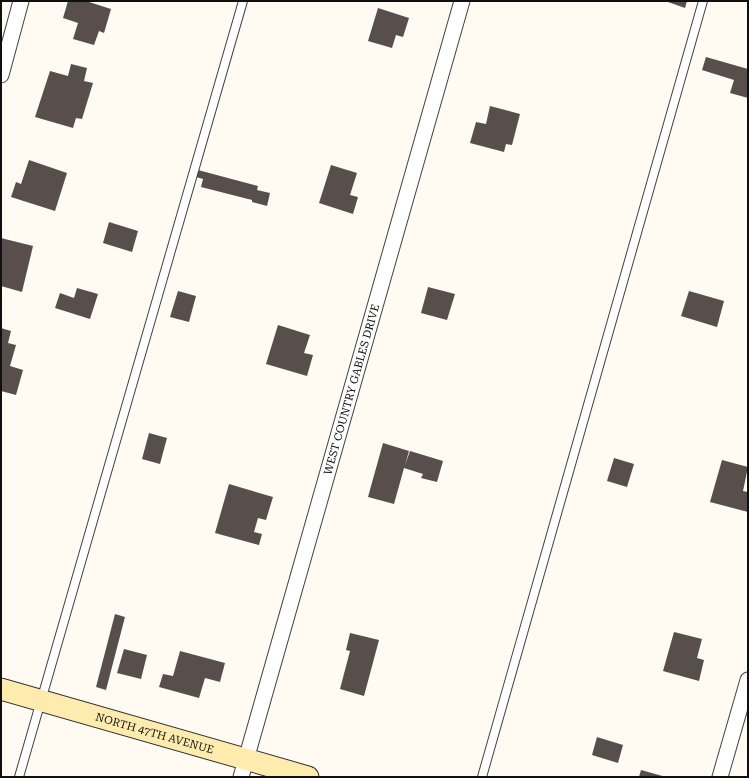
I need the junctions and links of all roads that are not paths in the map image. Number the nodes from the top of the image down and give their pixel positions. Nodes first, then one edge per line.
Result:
1 (21, 1) edge
2 (243, 1) edge
3 (462, 1) edge
4 (702, 1) edge
5 (1, 75) edge
6 (748, 680) edge
7 (1, 690) edge
8 (40, 701) junction
9 (244, 768) edge
10 (19, 777) edge
11 (308, 777) edge
12 (482, 777) edge
13 (720, 777) edge

1 - 5 street
2 - 8 lane
3 - 9 street, WEST COUNTRY GABLES DRIVE
4 - 12 lane
6 - 13 street
7 - 8 street, NORTH 47TH AVENUE
8 - 9 street, NORTH 47TH AVENUE
8 - 10 lane
9 - 11 street, NORTH 47TH AVENUE

